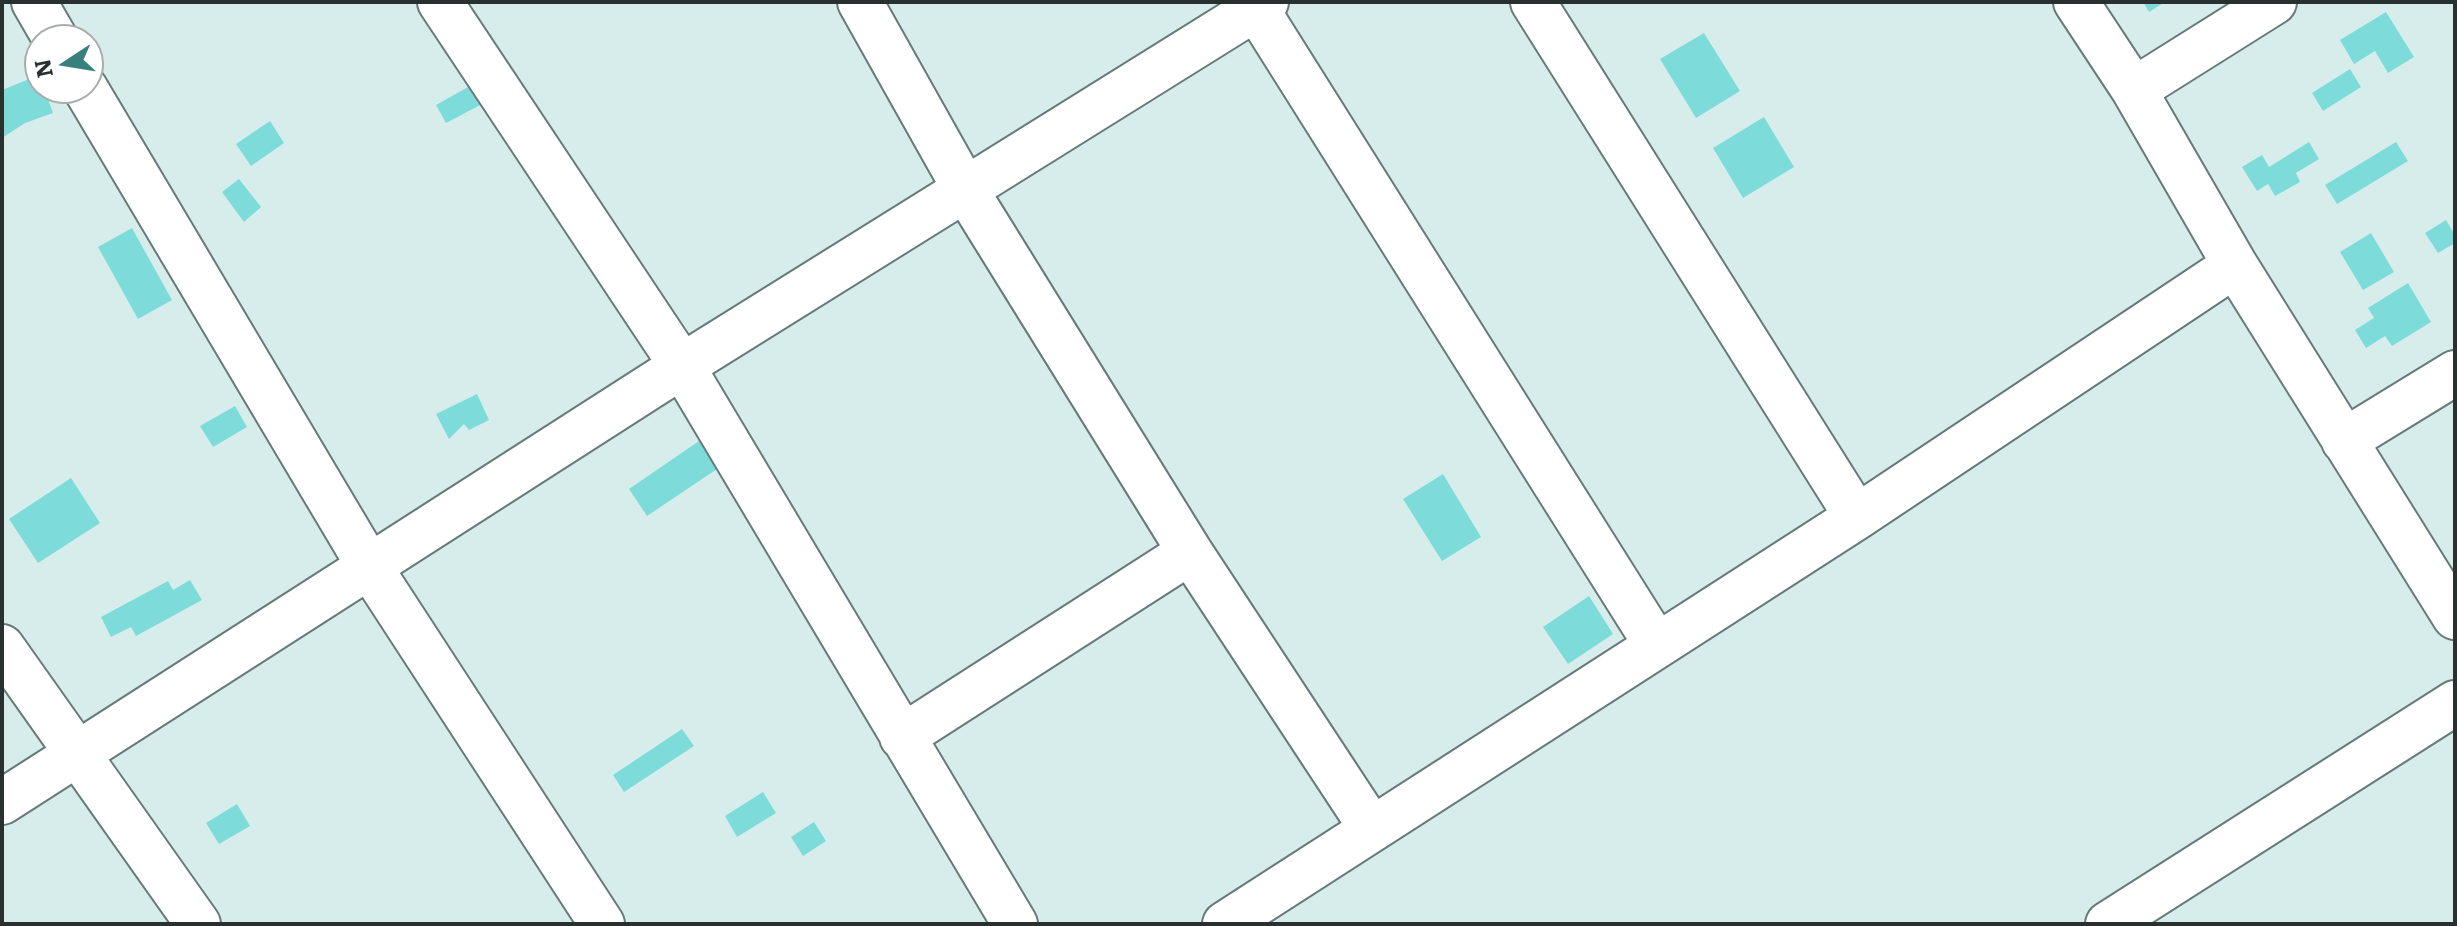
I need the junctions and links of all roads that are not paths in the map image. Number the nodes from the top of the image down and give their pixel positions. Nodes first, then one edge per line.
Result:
1 (15, 2) edge
2 (34, 2) edge
3 (440, 2) edge
4 (860, 2) edge
5 (1533, 2) edge
6 (2076, 2) edge
7 (2274, 2) edge
8 (1258, 4) edge
9 (2, 11) edge
10 (47, 24) edge
11 (2134, 90) junction
12 (95, 104) edge
13 (965, 189) junction
14 (2235, 265) junction
15 (682, 366) junction
16 (2455, 373) edge
17 (2344, 441) junction
18 (1857, 517) junction
19 (1190, 552) junction
20 (369, 566) junction
21 (2455, 617) edge
22 (1656, 644) junction
23 (2, 647) edge
24 (2455, 703) edge
25 (902, 737) junction
26 (79, 753) junction
27 (2, 802) edge
28 (1372, 829) junction
29 (198, 924) edge
30 (602, 924) edge
31 (1015, 924) edge
32 (1225, 924) edge
33 (2108, 924) edge

1 - 9 street
2 - 10 street
3 - 15 street
4 - 13 street
5 - 18 street
6 - 11 street
7 - 11 street
8 - 13 street
8 - 22 street
11 - 14 street
12 - 20 street
13 - 15 street
13 - 19 street
14 - 17 street
14 - 18 street
15 - 20 street
15 - 25 street
16 - 17 street
17 - 21 street
18 - 22 street
19 - 25 street
19 - 28 street
20 - 26 street
20 - 30 street
22 - 28 street
23 - 26 street
24 - 33 street
25 - 31 street
26 - 27 street
26 - 29 street
28 - 32 street

